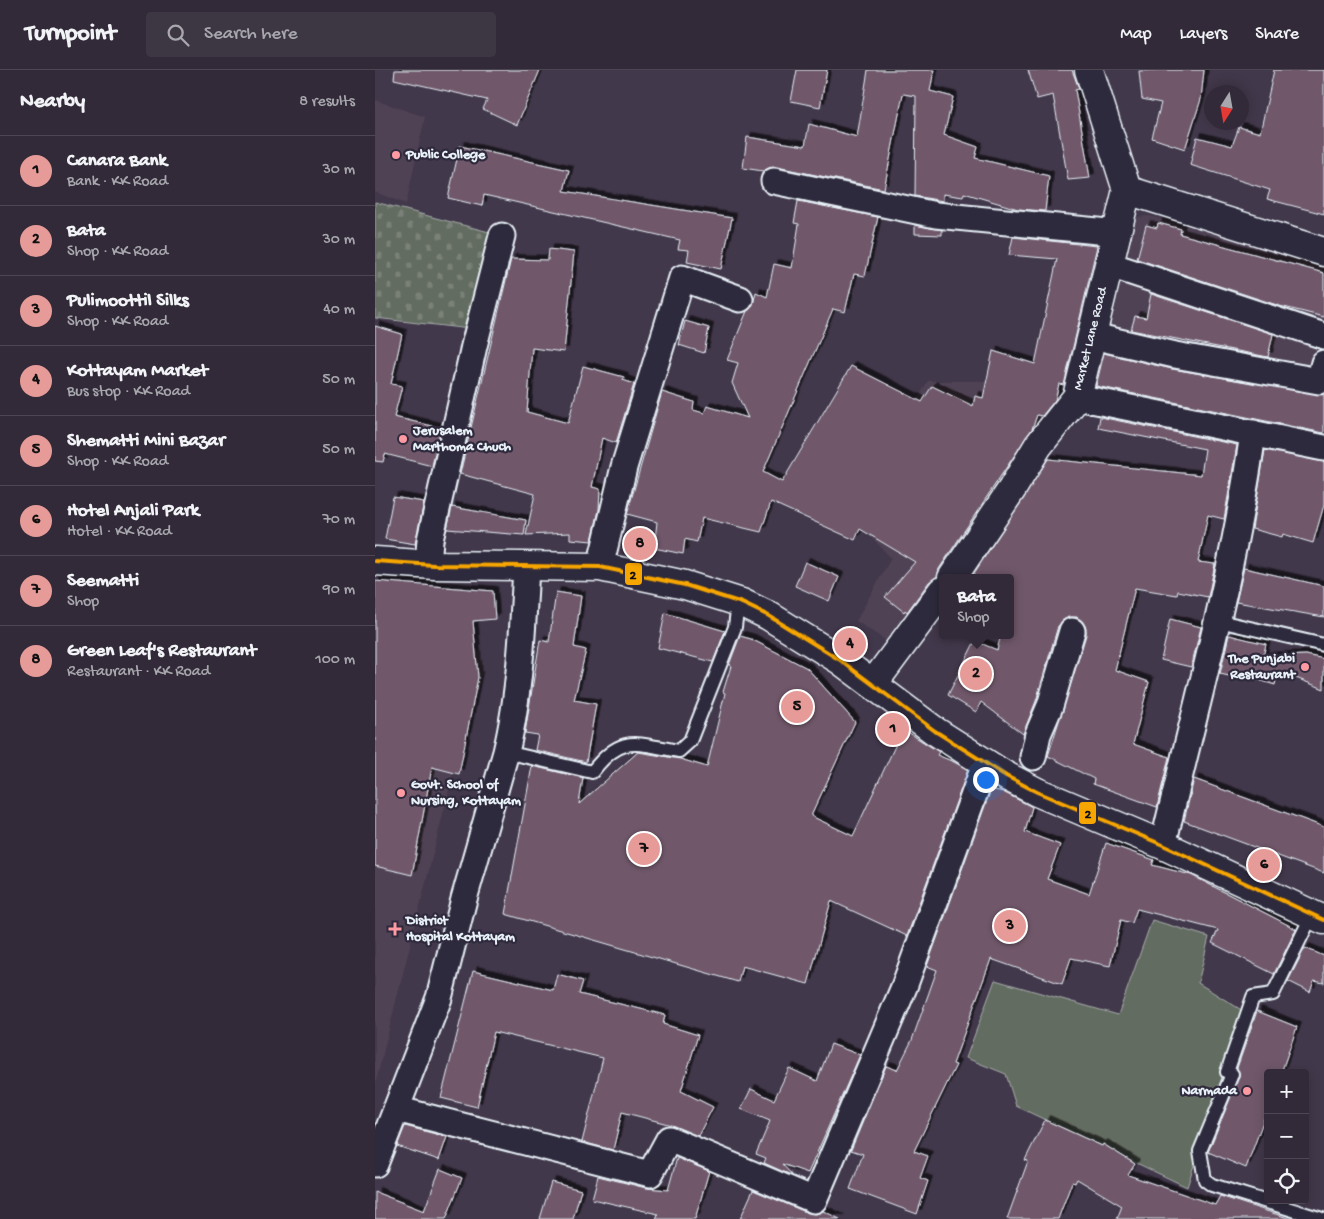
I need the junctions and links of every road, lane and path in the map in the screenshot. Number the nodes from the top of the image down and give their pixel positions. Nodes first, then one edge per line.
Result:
1 (1089, 70) edge
2 (774, 180) dead end
3 (1127, 190) junction
4 (1118, 233) junction
5 (502, 236) dead end
6 (1324, 252) edge
7 (1110, 265) junction
8 (739, 299) dead end
9 (1093, 336) junction
10 (1324, 336) edge
11 (1324, 363) edge
12 (1077, 396) junction
13 (1253, 433) junction
14 (1324, 448) edge
15 (375, 561) edge
16 (428, 563) junction
17 (527, 566) junction
18 (600, 567) junction
19 (955, 574) edge
20 (939, 594) edge
21 (738, 602) junction
22 (1219, 621) junction
23 (1073, 631) dead end
24 (1324, 645) edge
25 (873, 684) junction
26 (506, 752) junction
27 (1033, 757) dead end
28 (984, 767) dead end
29 (1163, 845) junction
30 (1318, 917) edge
31 (396, 1109) junction
32 (375, 1164) edge
33 (1322, 1219) edge

1 - 3 main road, Market Lane Road
2 - 4 street
3 - 4 main road, Market Lane Road
3 - 6 main road
4 - 7 main road, Market Lane Road
5 - 16 street
7 - 9 main road, Market Lane Road
7 - 10 street
8 - 18 street
9 - 11 street
9 - 12 main road, Market Lane Road
12 - 13 street
12 - 19 main road, Market Lane Road
13 - 14 street
13 - 22 street
15 - 16 main road
16 - 17 main road
17 - 18 main road
17 - 26 street
18 - 21 main road
20 - 25 main road
21 - 25 main road
21 - 26 lane
22 - 24 lane
22 - 29 street
23 - 27 street
25 - 29 main road
26 - 31 street
28 - 31 street
29 - 30 main road
30 - 33 lane
31 - 32 street

